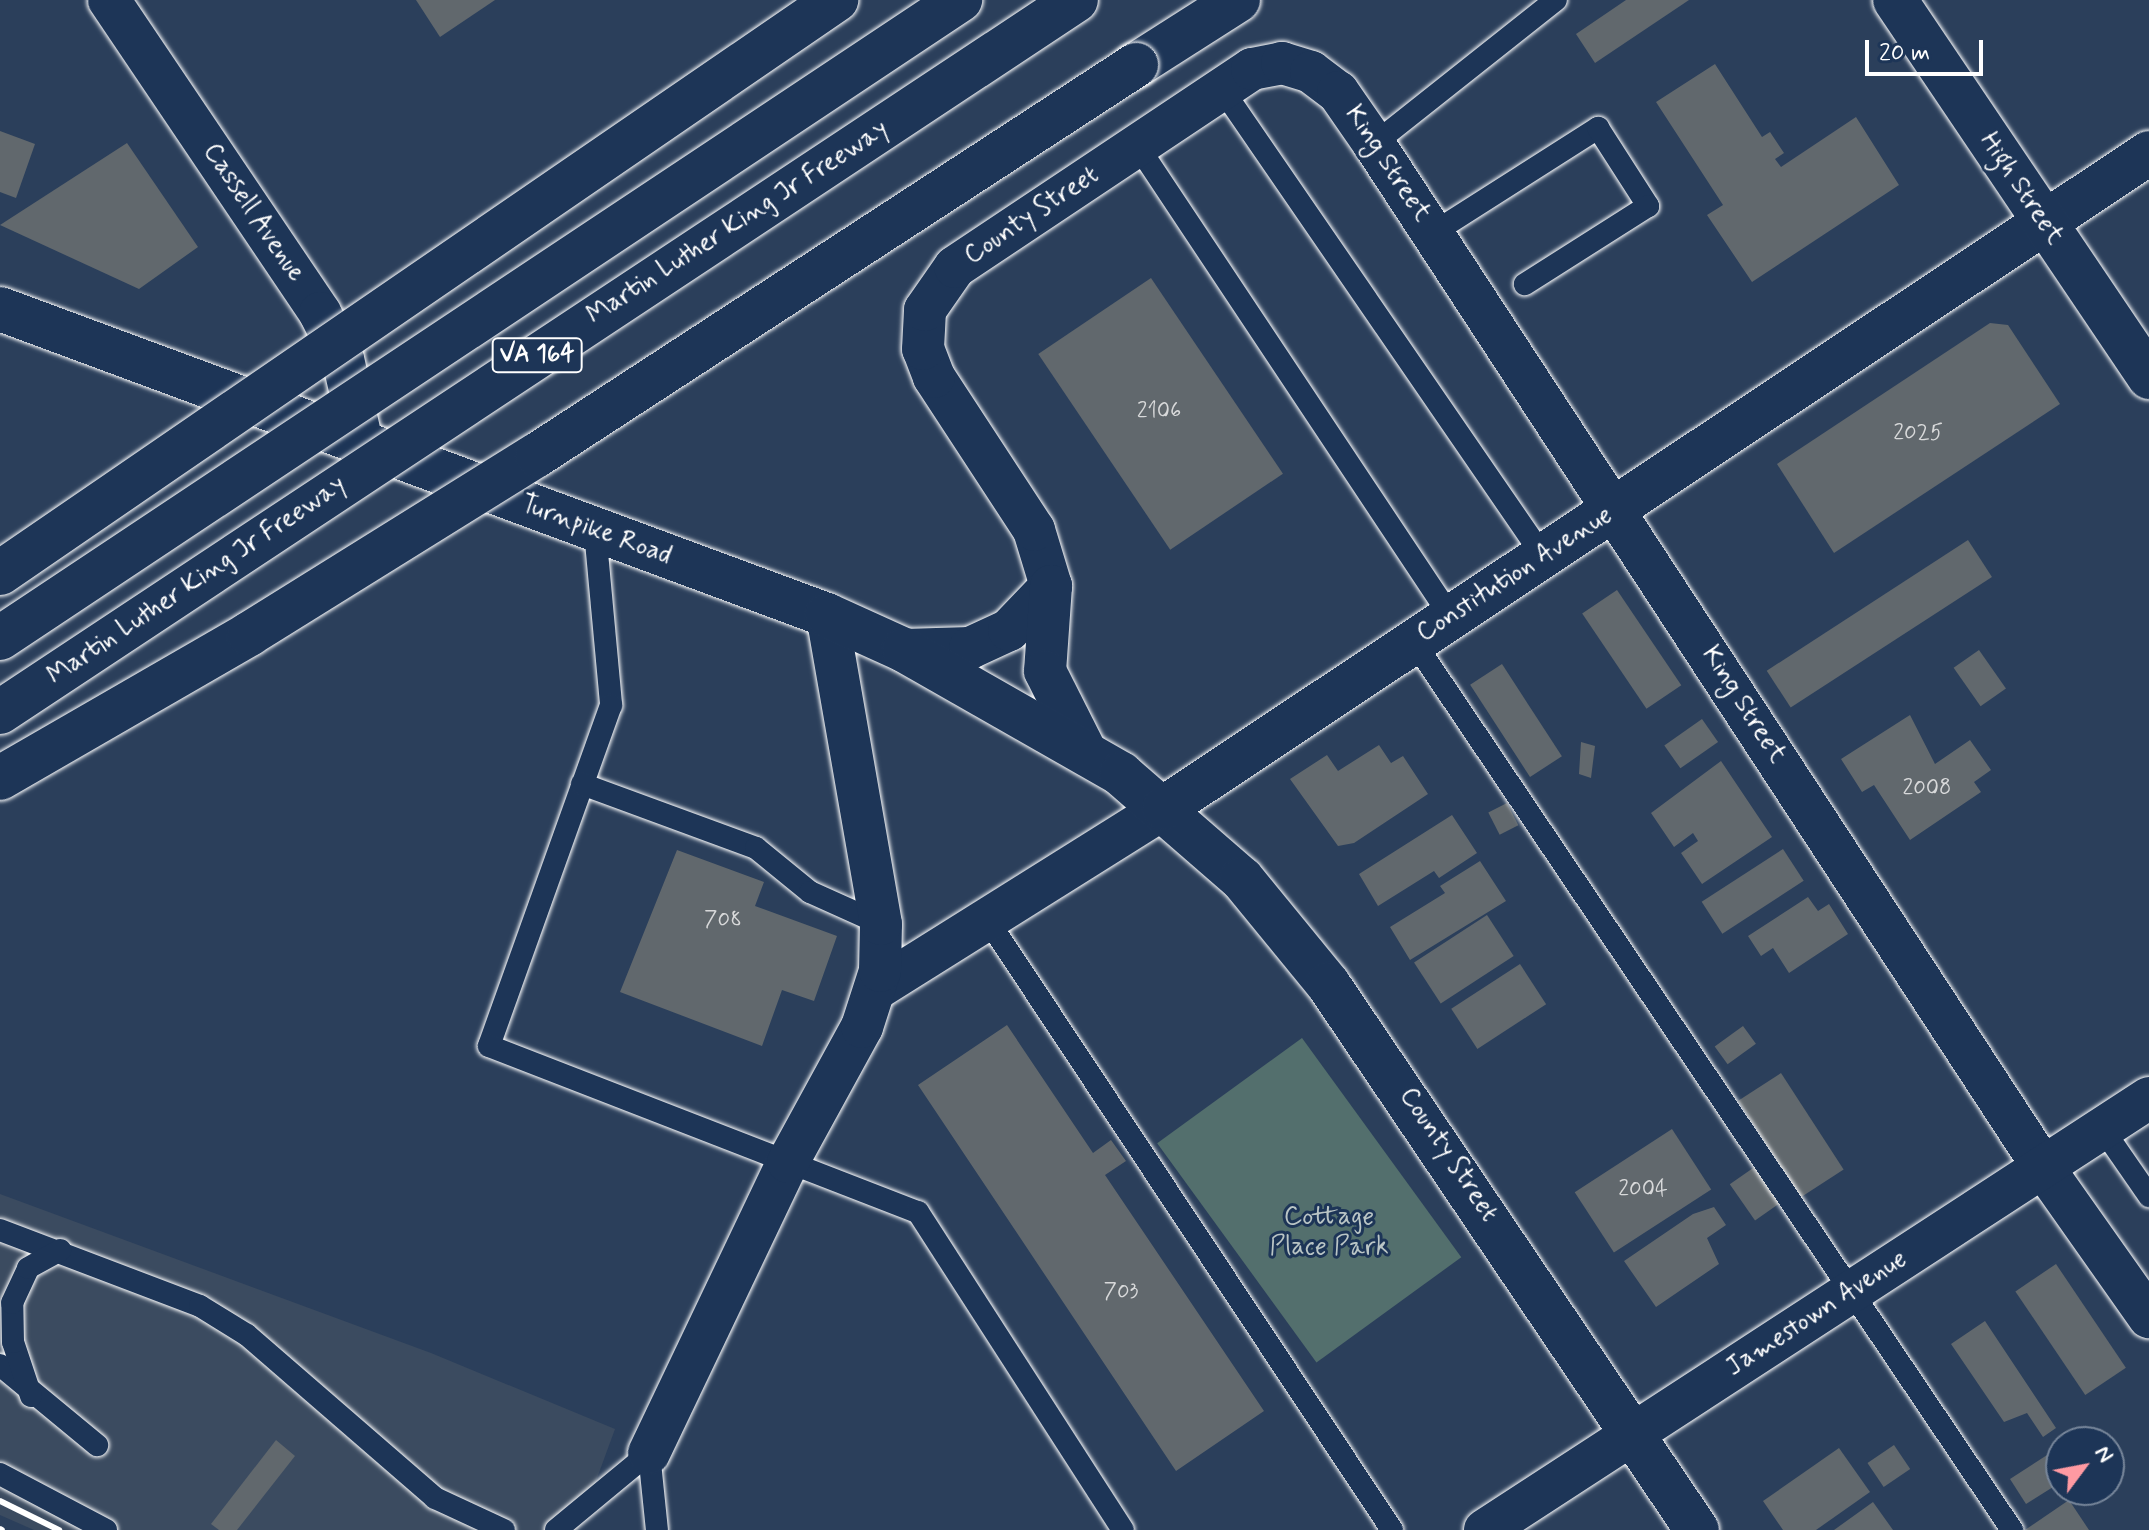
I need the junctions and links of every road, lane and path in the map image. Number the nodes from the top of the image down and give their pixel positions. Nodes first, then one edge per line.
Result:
1 (109, 0) edge
2 (836, 0) edge
3 (960, 0) edge
4 (1076, 0) edge
5 (1238, 0) edge
6 (1556, 0) edge
7 (1895, 0) edge
8 (1222, 89) junction
9 (1338, 92) joint
10 (1374, 144) junction
11 (1137, 145) junction
12 (2149, 153) edge
13 (2043, 223) junction
14 (1433, 233) junction
15 (1525, 284) dead end
16 (0, 309) edge
17 (2149, 377) edge
18 (361, 443) junction
19 (1616, 508) junction
20 (595, 531) junction
21 (1543, 556) junction
22 (0, 573) edge
23 (1051, 586) junction
24 (827, 615) junction
25 (1451, 617) junction
26 (0, 638) edge
27 (1414, 642) junction
28 (904, 650) junction
29 (0, 712) edge
30 (1087, 754) junction
31 (0, 778) edge
32 (582, 784) junction
33 (1164, 808) junction
34 (987, 919) junction
35 (881, 924) junction
36 (876, 989) junction
37 (2149, 1098) edge
38 (2102, 1128) junction
39 (788, 1162) junction
40 (2043, 1167) junction
41 (2149, 1196) edge
42 (0, 1230) edge
43 (60, 1250) junction
44 (1851, 1291) junction
45 (2149, 1317) edge
46 (0, 1365) edge
47 (31, 1396) junction
48 (1635, 1434) junction
49 (97, 1445) dead end
50 (649, 1453) junction
51 (0, 1474) edge
52 (106, 1530) edge
53 (504, 1530) edge
54 (556, 1530) edge
55 (657, 1530) edge
56 (1123, 1530) edge
57 (1392, 1530) edge
58 (1485, 1530) edge
59 (1697, 1530) edge
60 (2012, 1530) edge

1 - 18 street, Cassell Avenue
2 - 22 main road, bridge
3 - 26 main road, VA 164, bridge
4 - 29 main road, Martin Luther King Jr Freeway / VA 164, bridge
5 - 31 main road, bridge
6 - 10 lane
7 - 13 main road, High Street
8 - 9 street, County Street
8 - 11 street, County Street
8 - 21 lane
9 - 10 street, King Street
10 - 14 street, King Street
11 - 23 street, County Street
11 - 25 lane
12 - 13 main road, Constitution Avenue
13 - 17 main road, High Street
13 - 19 main road, Constitution Avenue
14 - 15 lane
14 - 19 street, King Street
16 - 18 main road, Turnpike Road
18 - 20 main road, Turnpike Road
19 - 21 main road, Constitution Avenue
19 - 40 street, King Street
20 - 24 main road, Turnpike Road
20 - 32 lane
21 - 25 main road, Constitution Avenue
23 - 28 street
23 - 30 street, County Street
24 - 28 main road, Turnpike Road
24 - 35 street
25 - 27 main road, Constitution Avenue
27 - 33 main road, Constitution Avenue
27 - 44 lane
28 - 30 main road, Turnpike Road
30 - 33 main road, Turnpike Road
32 - 35 lane
32 - 39 lane
33 - 34 street, Constitution Avenue
33 - 48 main road, County Street
34 - 36 street, Constitution Avenue
34 - 57 lane
35 - 36 street
36 - 39 street
37 - 38 street, Jamestown Avenue
38 - 40 street, Jamestown Avenue
38 - 41 lane
39 - 50 street
39 - 56 lane
40 - 44 street, Jamestown Avenue
40 - 45 street, King Street
42 - 43 lane
43 - 47 lane
43 - 53 lane
44 - 48 street, Jamestown Avenue
44 - 60 lane
46 - 47 lane
47 - 49 lane
48 - 58 street, Jamestown Avenue
48 - 59 main road, County Street
50 - 54 lane
50 - 55 lane
51 - 52 lane

